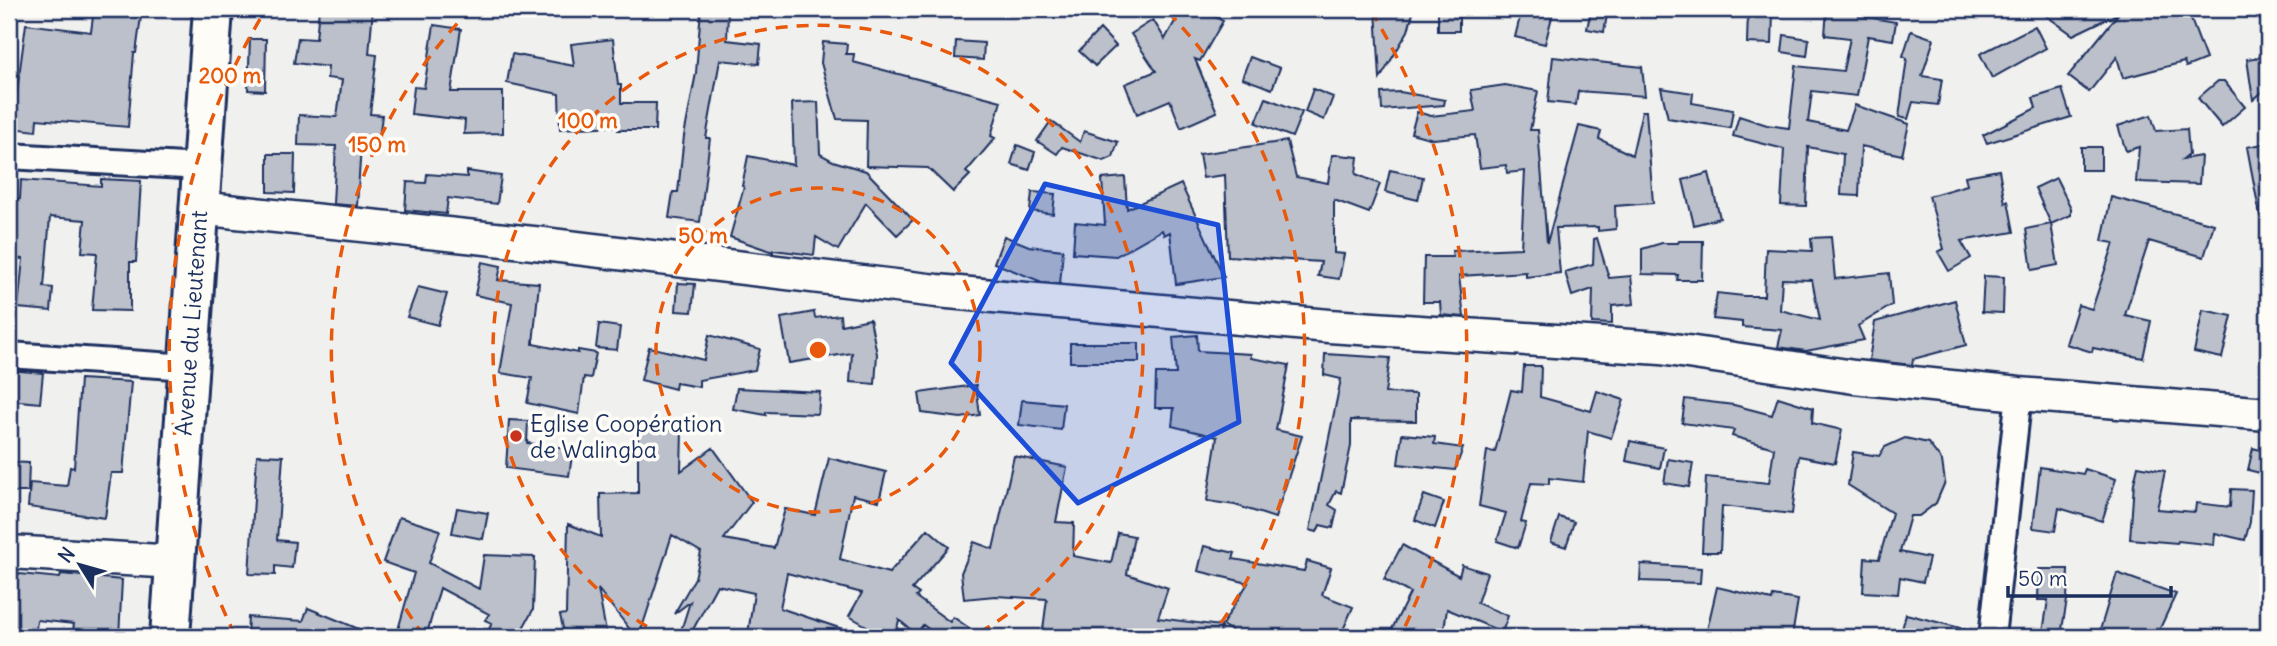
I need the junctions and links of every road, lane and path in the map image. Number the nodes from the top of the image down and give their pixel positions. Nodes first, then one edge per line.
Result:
1 (213, 9) edge
2 (9, 156) edge
3 (201, 167) junction
4 (198, 208) junction
5 (9, 355) edge
6 (189, 367) junction
7 (2019, 394) junction
8 (2268, 414) edge
9 (9, 552) edge
10 (176, 562) junction
11 (170, 637) edge
12 (1992, 637) edge

1 - 3 main road, Avenue du Lieutenant
2 - 3 street
3 - 4 main road, Avenue du Lieutenant
4 - 6 main road, Avenue du Lieutenant
4 - 7 street
5 - 6 street
6 - 10 main road, Avenue du Lieutenant
7 - 8 street
7 - 12 street
9 - 10 street
10 - 11 main road, Avenue du Lieutenant

